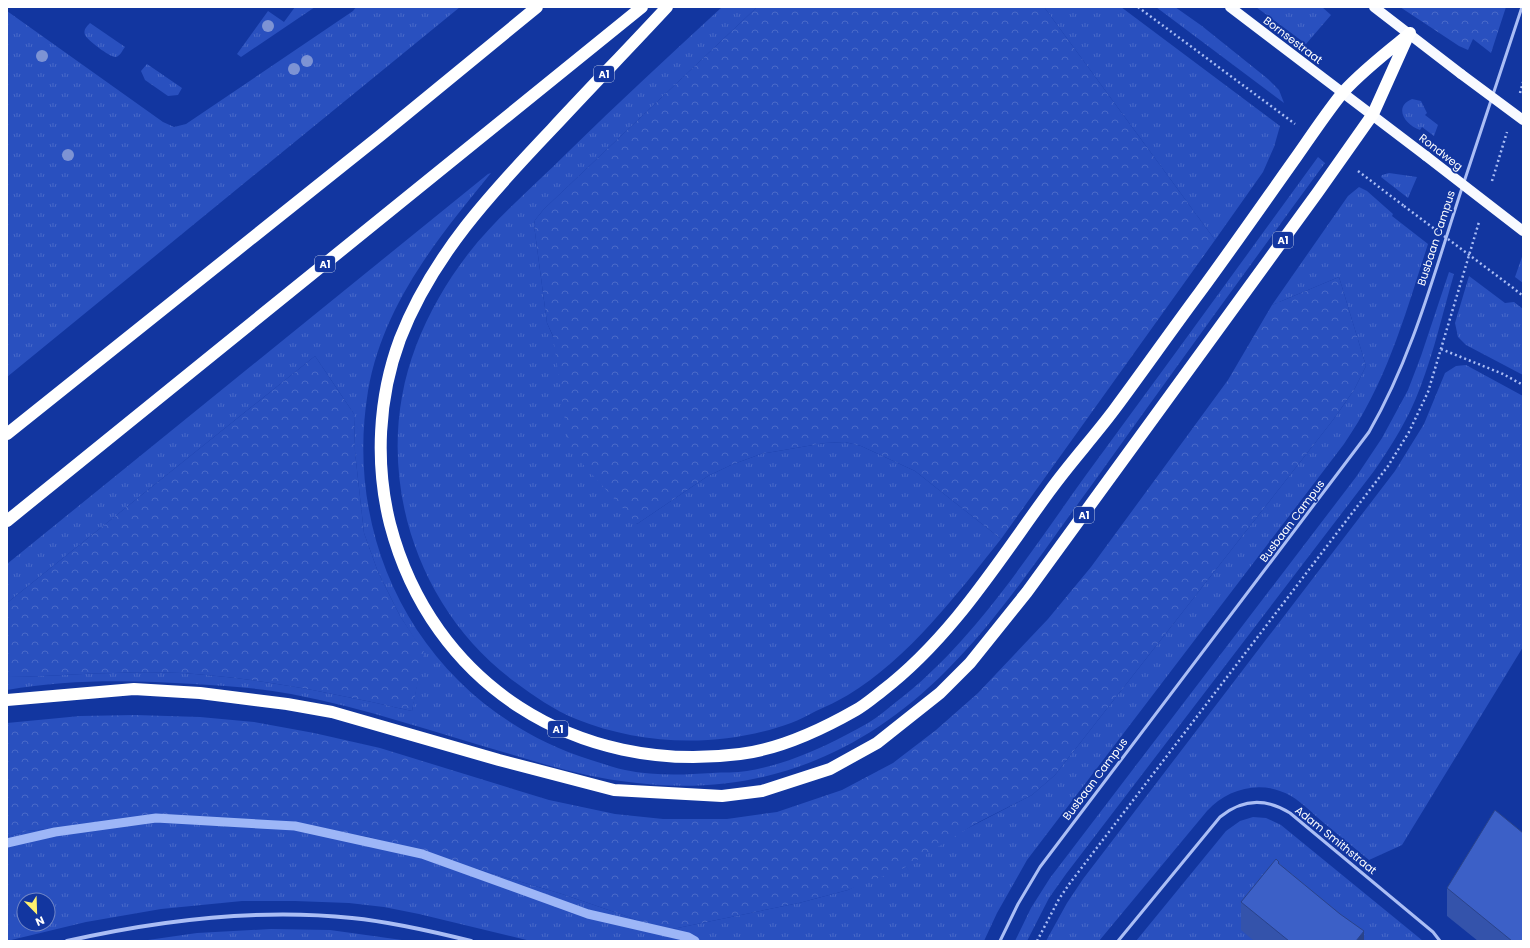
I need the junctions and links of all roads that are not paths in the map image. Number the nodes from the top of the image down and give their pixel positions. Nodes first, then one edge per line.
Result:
1 (537, 7) edge
2 (642, 7) edge
3 (667, 7) edge
4 (1230, 7) edge
5 (1374, 7) edge
6 (1522, 7) edge
7 (1410, 33) junction
8 (1343, 92) junction
9 (1372, 114) junction
10 (1523, 120) edge
11 (1523, 231) edge
12 (7, 434) edge
13 (7, 521) edge
14 (7, 700) edge
15 (67, 941) edge
16 (471, 941) edge
17 (1000, 941) edge
18 (1118, 941) edge
19 (1440, 941) edge

1 - 12 highway
2 - 13 highway, A1
3 - 8 highway, A1
4 - 8 main road, Bornsestraat
5 - 7 main road
6 - 17 lane, Busbaan Campus
7 - 8 highway
7 - 9 highway
7 - 10 main road, bridge
8 - 9 main road, Rondweg
9 - 11 main road, Rondweg, bridge
9 - 14 highway, A1
15 - 16 street
18 - 19 lane, Adam Smithstraat

